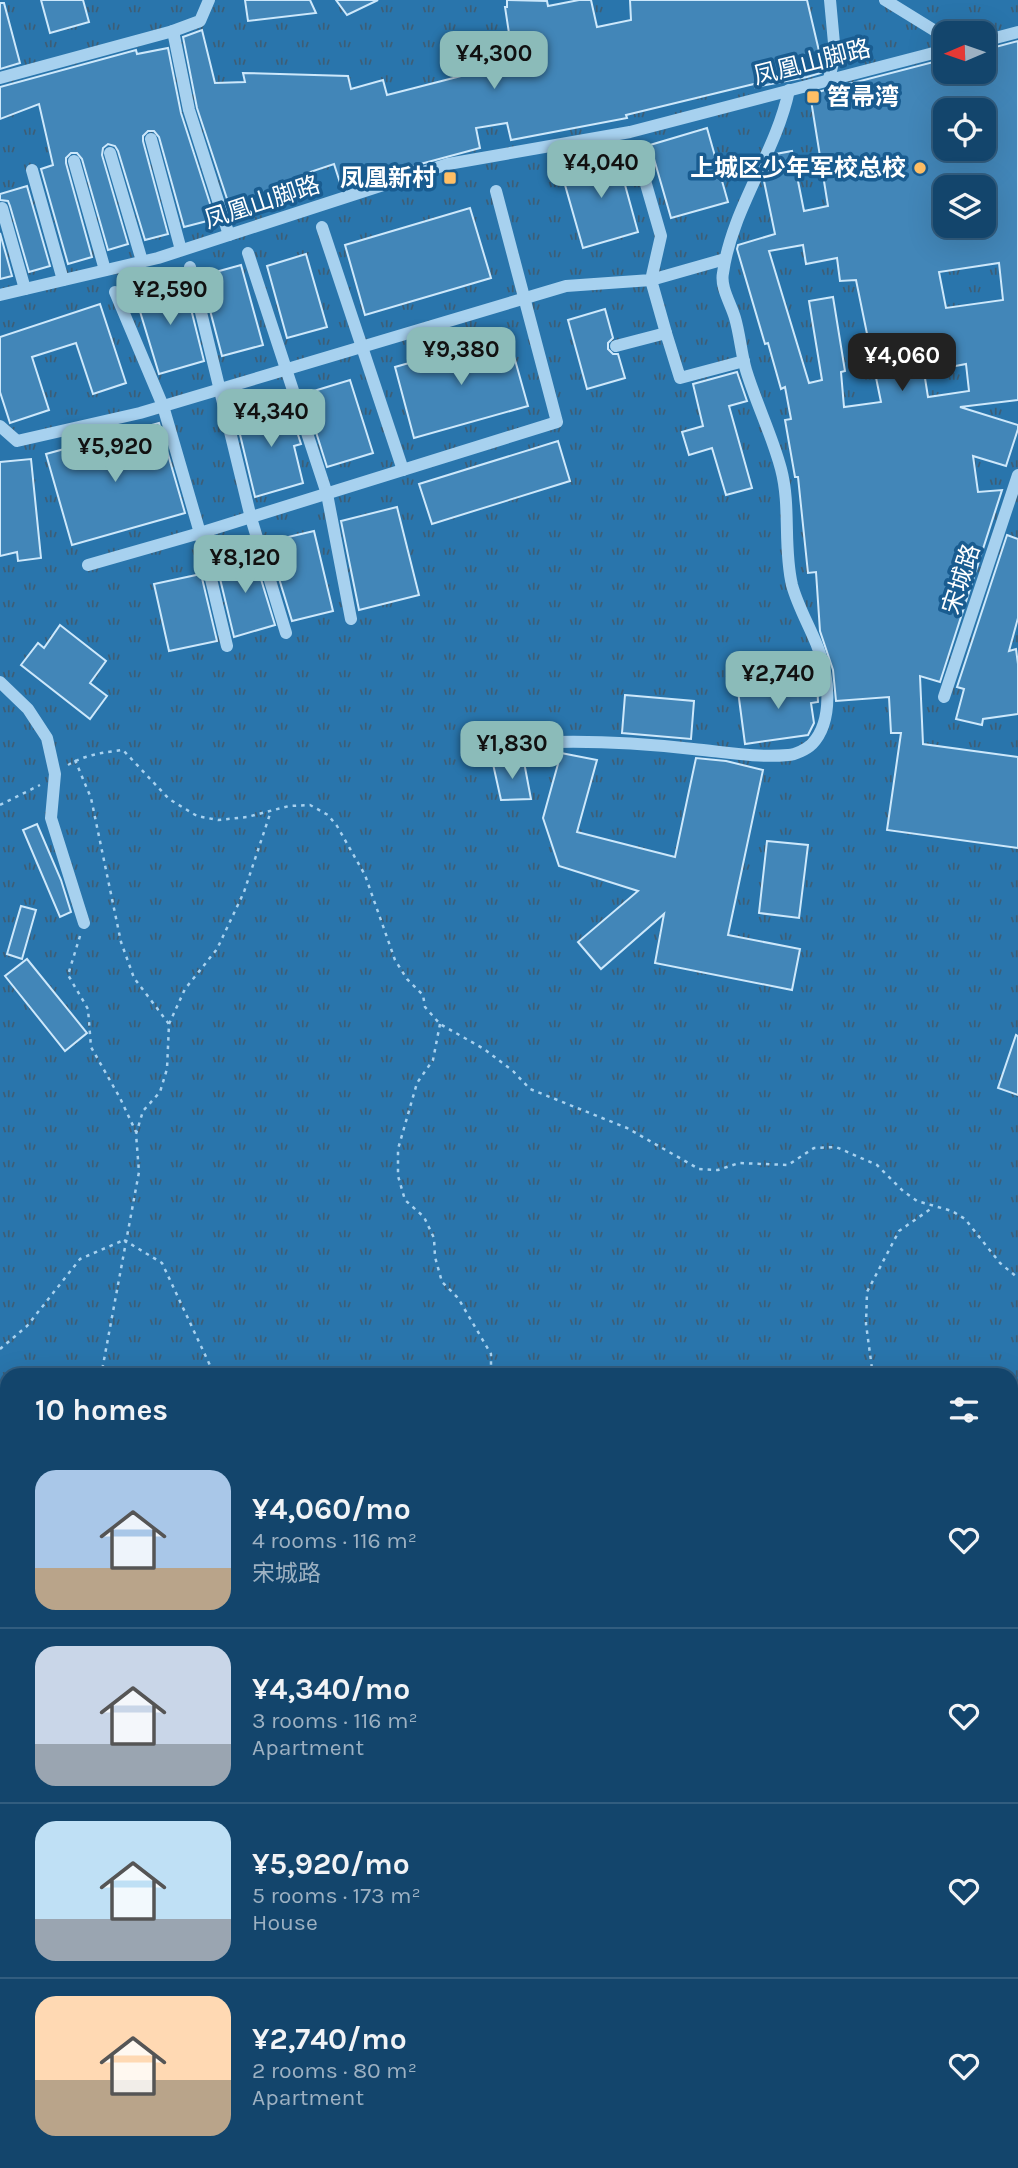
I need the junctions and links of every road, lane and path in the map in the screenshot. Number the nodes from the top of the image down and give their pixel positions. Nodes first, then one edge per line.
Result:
1 (209, 0) edge
2 (830, 0) edge
3 (885, 0) edge
4 (933, 30) edge
5 (173, 31) junction
6 (1018, 32) edge
7 (996, 37) edge
8 (933, 53) edge
9 (0, 78) edge
10 (829, 79) junction
11 (789, 90) junction
12 (151, 139) dead end
13 (110, 153) dead end
14 (637, 153) dead end
15 (74, 161) dead end
16 (32, 170) dead end
17 (496, 191) dead end
18 (2, 208) dead end
19 (322, 227) dead end
20 (229, 234) junction
21 (181, 250) junction
22 (248, 253) dead end
23 (725, 259) junction
24 (142, 261) junction
25 (190, 267) dead end
26 (105, 270) junction
27 (63, 280) junction
28 (651, 280) junction
29 (25, 289) junction
30 (115, 292) dead end
31 (0, 295) edge
32 (526, 298) junction
33 (666, 332) junction
34 (362, 346) junction
35 (616, 346) dead end
36 (744, 361) junction
37 (286, 369) junction
38 (219, 389) junction
39 (163, 406) junction
40 (0, 426) edge
41 (403, 470) junction
42 (1018, 475) edge
43 (327, 494) junction
44 (251, 517) junction
45 (200, 533) junction
46 (88, 565) dead end
47 (351, 619) dead end
48 (286, 633) dead end
49 (227, 646) dead end
50 (0, 682) edge
51 (944, 697) dead end
52 (556, 742) dead end
53 (75, 760) junction
54 (55, 774) junction
55 (0, 805) edge
56 (271, 811) junction
57 (84, 923) joint
58 (169, 1024) junction
59 (440, 1024) junction
60 (136, 1134) junction
61 (933, 1207) junction
62 (124, 1240) junction
63 (1018, 1278) edge
64 (0, 1349) edge
65 (102, 1368) edge
66 (211, 1368) edge
67 (491, 1368) edge
68 (872, 1368) edge

1 - 5 street
2 - 10 street
3 - 4 street
5 - 9 street
5 - 20 street
6 - 7 street
8 - 10 street, 凤凰山脚路
10 - 11 street, 凤凰山脚路
11 - 20 street, 凤凰山脚路
11 - 23 street
12 - 21 street
13 - 24 street
14 - 28 street
15 - 26 street
16 - 27 street
17 - 32 street
18 - 29 street
19 - 34 street
20 - 21 street, 凤凰山脚路
21 - 24 street, 凤凰山脚路
22 - 37 street
23 - 28 street
23 - 36 street
24 - 26 street, 凤凰山脚路
25 - 38 street
26 - 27 street, 凤凰山脚路
27 - 29 street, 凤凰山脚路
28 - 32 street
28 - 33 street
29 - 31 street, 凤凰山脚路
30 - 39 street
32 - 34 street
32 - 41 street
33 - 35 street
33 - 36 street
34 - 37 street
34 - 41 street
36 - 52 street
37 - 38 street
37 - 43 street
38 - 39 street
38 - 44 street
39 - 40 street
39 - 45 street
41 - 43 street
42 - 51 street, 宋城路
43 - 44 street
43 - 47 street
44 - 45 street
44 - 48 street
45 - 46 street
45 - 49 street
50 - 54 street
53 - 54 path
53 - 56 path
53 - 58 path
54 - 55 path
54 - 57 street
56 - 58 path
56 - 59 path
57 - 60 path
58 - 60 path
59 - 61 path
59 - 67 path
60 - 62 path
61 - 63 path
61 - 68 path
62 - 64 path
62 - 65 path
62 - 66 path

